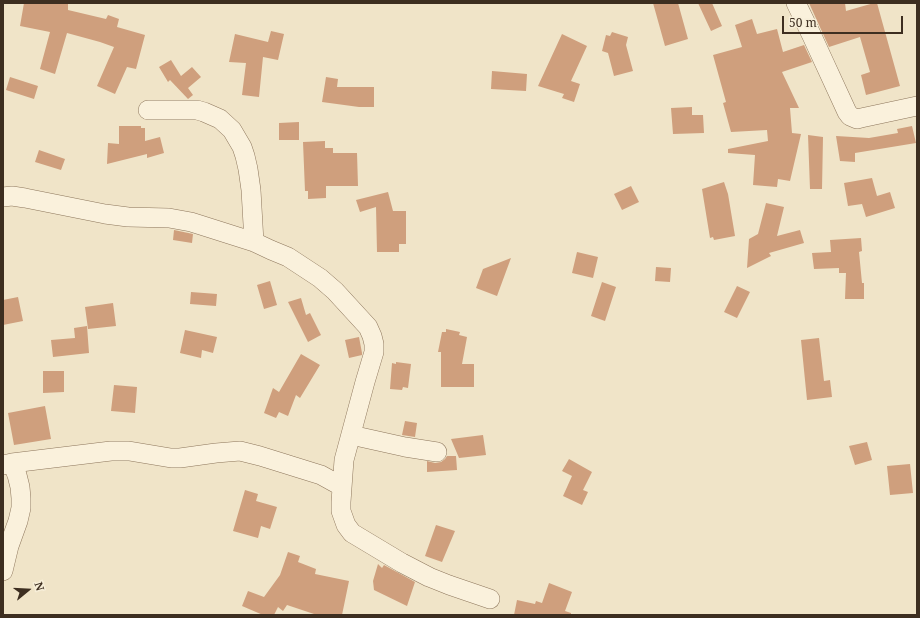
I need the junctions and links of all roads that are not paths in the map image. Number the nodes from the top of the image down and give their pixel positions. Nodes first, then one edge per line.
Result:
1 (796, 3) edge
2 (917, 106) edge
3 (148, 110) dead end
4 (6, 194) edge
5 (254, 242) junction
6 (351, 435) junction
7 (437, 452) dead end
8 (344, 460) junction
9 (8, 464) edge
10 (321, 475) junction
11 (341, 486) junction
12 (3, 571) edge
13 (490, 598) dead end

1 - 2 street
3 - 5 street
4 - 5 street
5 - 6 street
6 - 7 street
6 - 8 street
8 - 10 street
8 - 11 street
9 - 10 street
9 - 12 street
10 - 11 street
11 - 13 street

